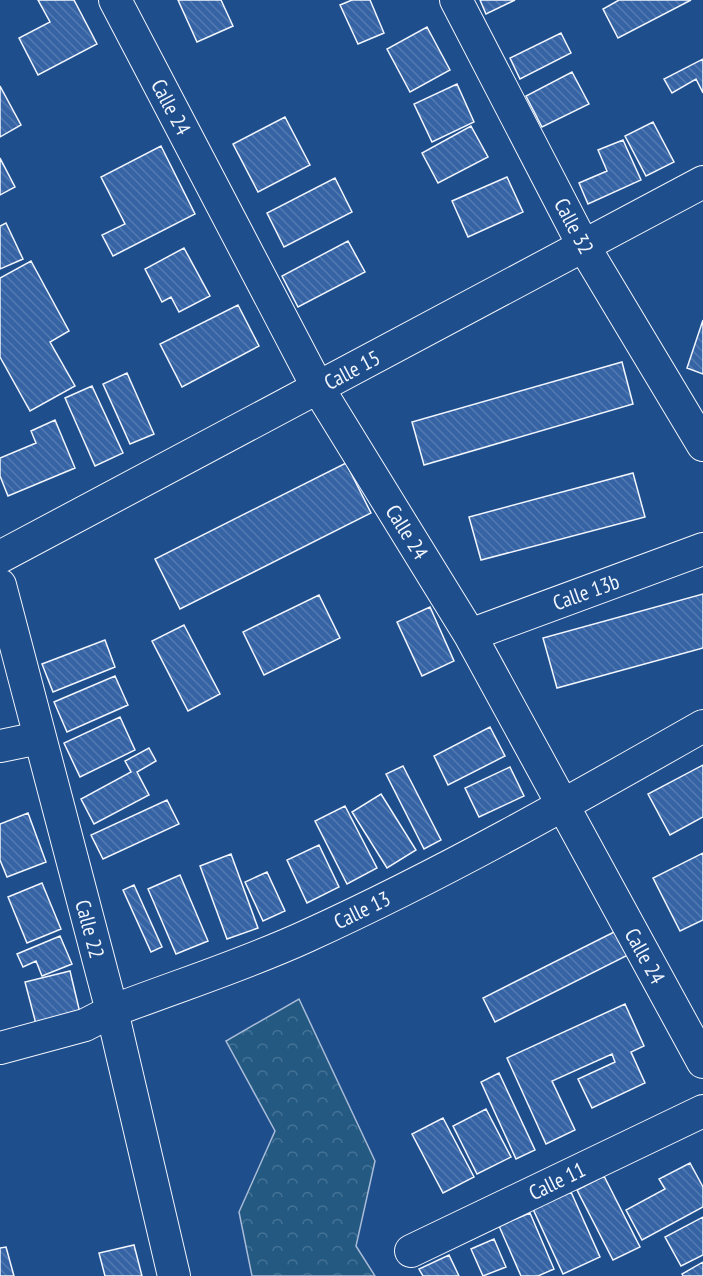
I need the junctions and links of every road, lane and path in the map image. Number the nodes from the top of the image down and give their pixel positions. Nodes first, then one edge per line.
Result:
1 (115, 0) edge
2 (456, 0) edge
3 (703, 182) edge
4 (583, 245) junction
5 (318, 388) junction
6 (703, 445) edge
7 (703, 549) edge
8 (0, 557) edge
9 (0, 585) edge
10 (470, 635) junction
11 (703, 726) edge
12 (39, 738) junction
13 (0, 746) edge
14 (563, 806) junction
15 (112, 1011) junction
16 (0, 1048) edge
17 (703, 1062) edge
18 (703, 1111) edge
19 (411, 1251) dead end
20 (174, 1276) edge

1 - 5 street, Calle 24
2 - 4 street, Calle 32
3 - 4 street, Calle 15
4 - 5 street, Calle 15
4 - 6 street, Calle 32
5 - 8 street, Calle 15
5 - 10 street, Calle 24
7 - 10 street, Calle 13b
9 - 12 street, Calle 22
10 - 14 street, Calle 24
11 - 14 street, Calle 13
12 - 13 street
12 - 15 street, Calle 22
14 - 15 street, Calle 13
14 - 17 street, Calle 24
15 - 16 street, Calle 13
15 - 20 street, Calle 22
18 - 19 street, Calle 11

